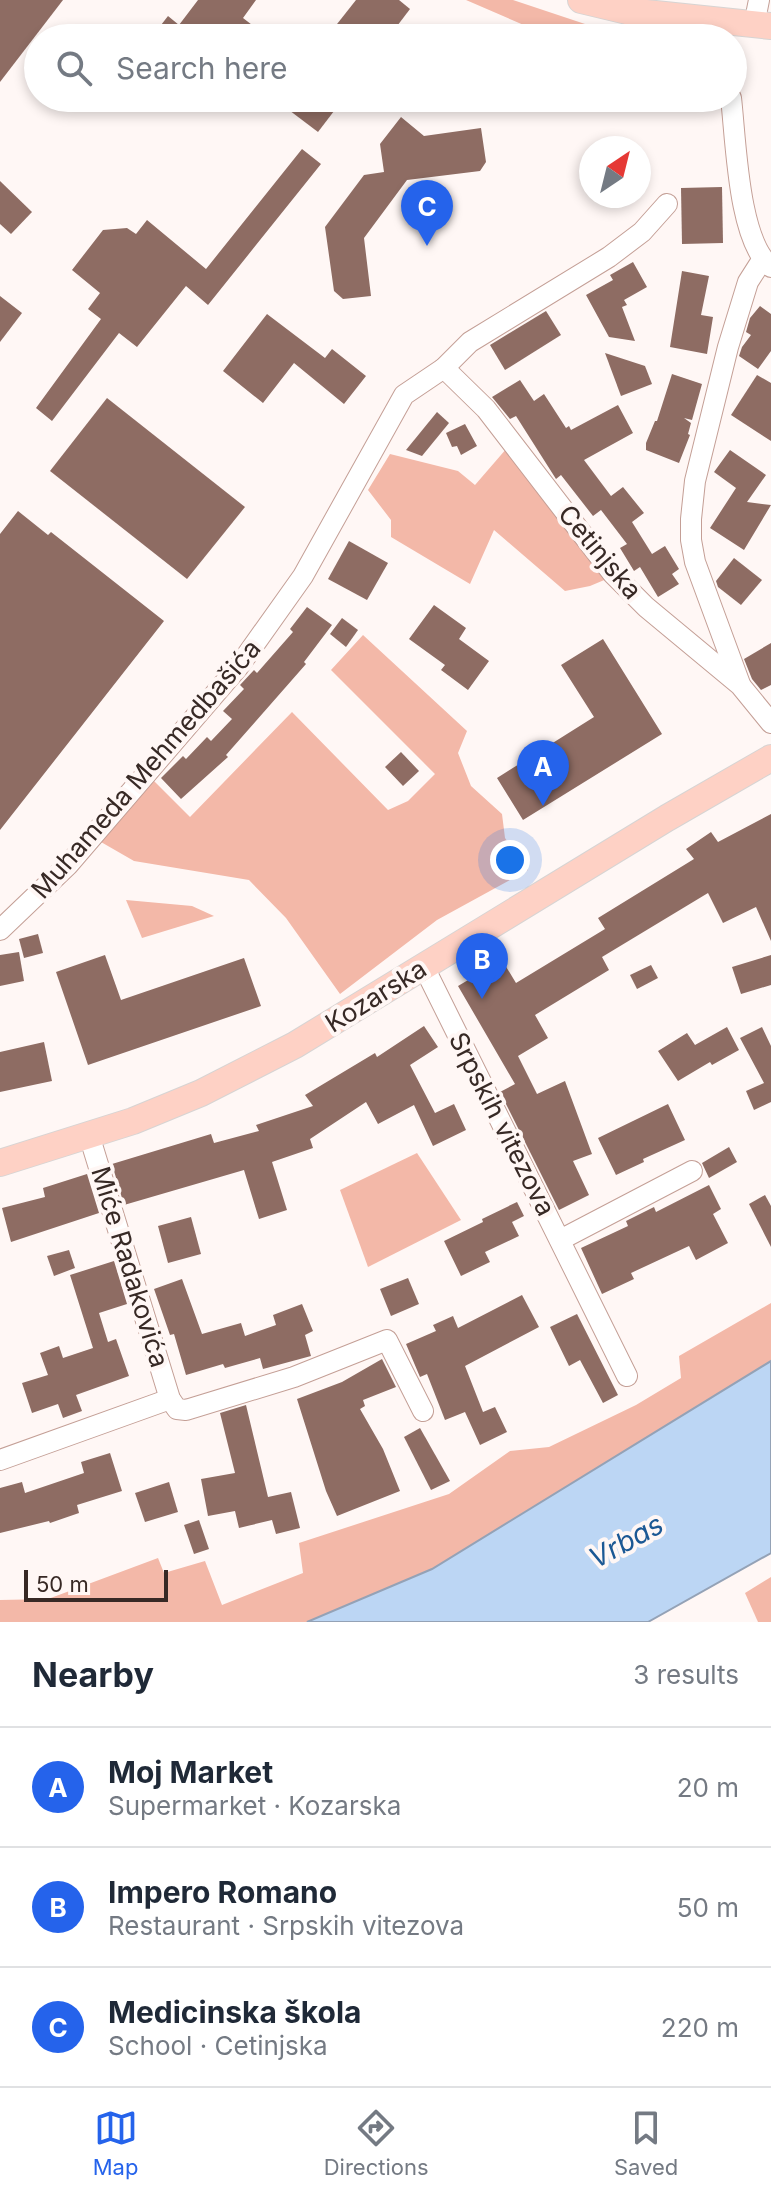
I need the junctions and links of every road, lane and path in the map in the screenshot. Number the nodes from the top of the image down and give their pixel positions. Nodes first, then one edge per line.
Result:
1 (581, 0) edge
2 (761, 17) edge
3 (693, 24) edge
4 (741, 24) edge
5 (733, 112) edge
6 (667, 204) dead end
7 (766, 264) edge
8 (444, 368) junction
9 (740, 685) junction
10 (771, 723) edge
11 (771, 758) edge
12 (0, 930) edge
13 (423, 965) junction
14 (89, 1135) junction
15 (0, 1163) edge
16 (692, 1171) dead end
17 (560, 1240) junction
18 (627, 1376) dead end
19 (170, 1399) junction
20 (423, 1411) dead end
21 (0, 1460) edge

1 - 3 main road
2 - 4 main road
5 - 7 street
6 - 8 street, Muhameda Mehmedbašića
7 - 9 street
8 - 9 street, Cetinjska
8 - 12 street, Muhameda Mehmedbašića
9 - 10 street, Cetinjska
11 - 13 main road, Kozarska
13 - 14 main road, Kozarska
13 - 17 street, Srpskih vitezova
14 - 15 main road, Kozarska
14 - 19 street, Miće Radakovića
16 - 17 street, Srpskih vitezova
17 - 18 street, Srpskih vitezova
19 - 20 street, Miće Radakovića
19 - 21 street, Miće Radakovića

